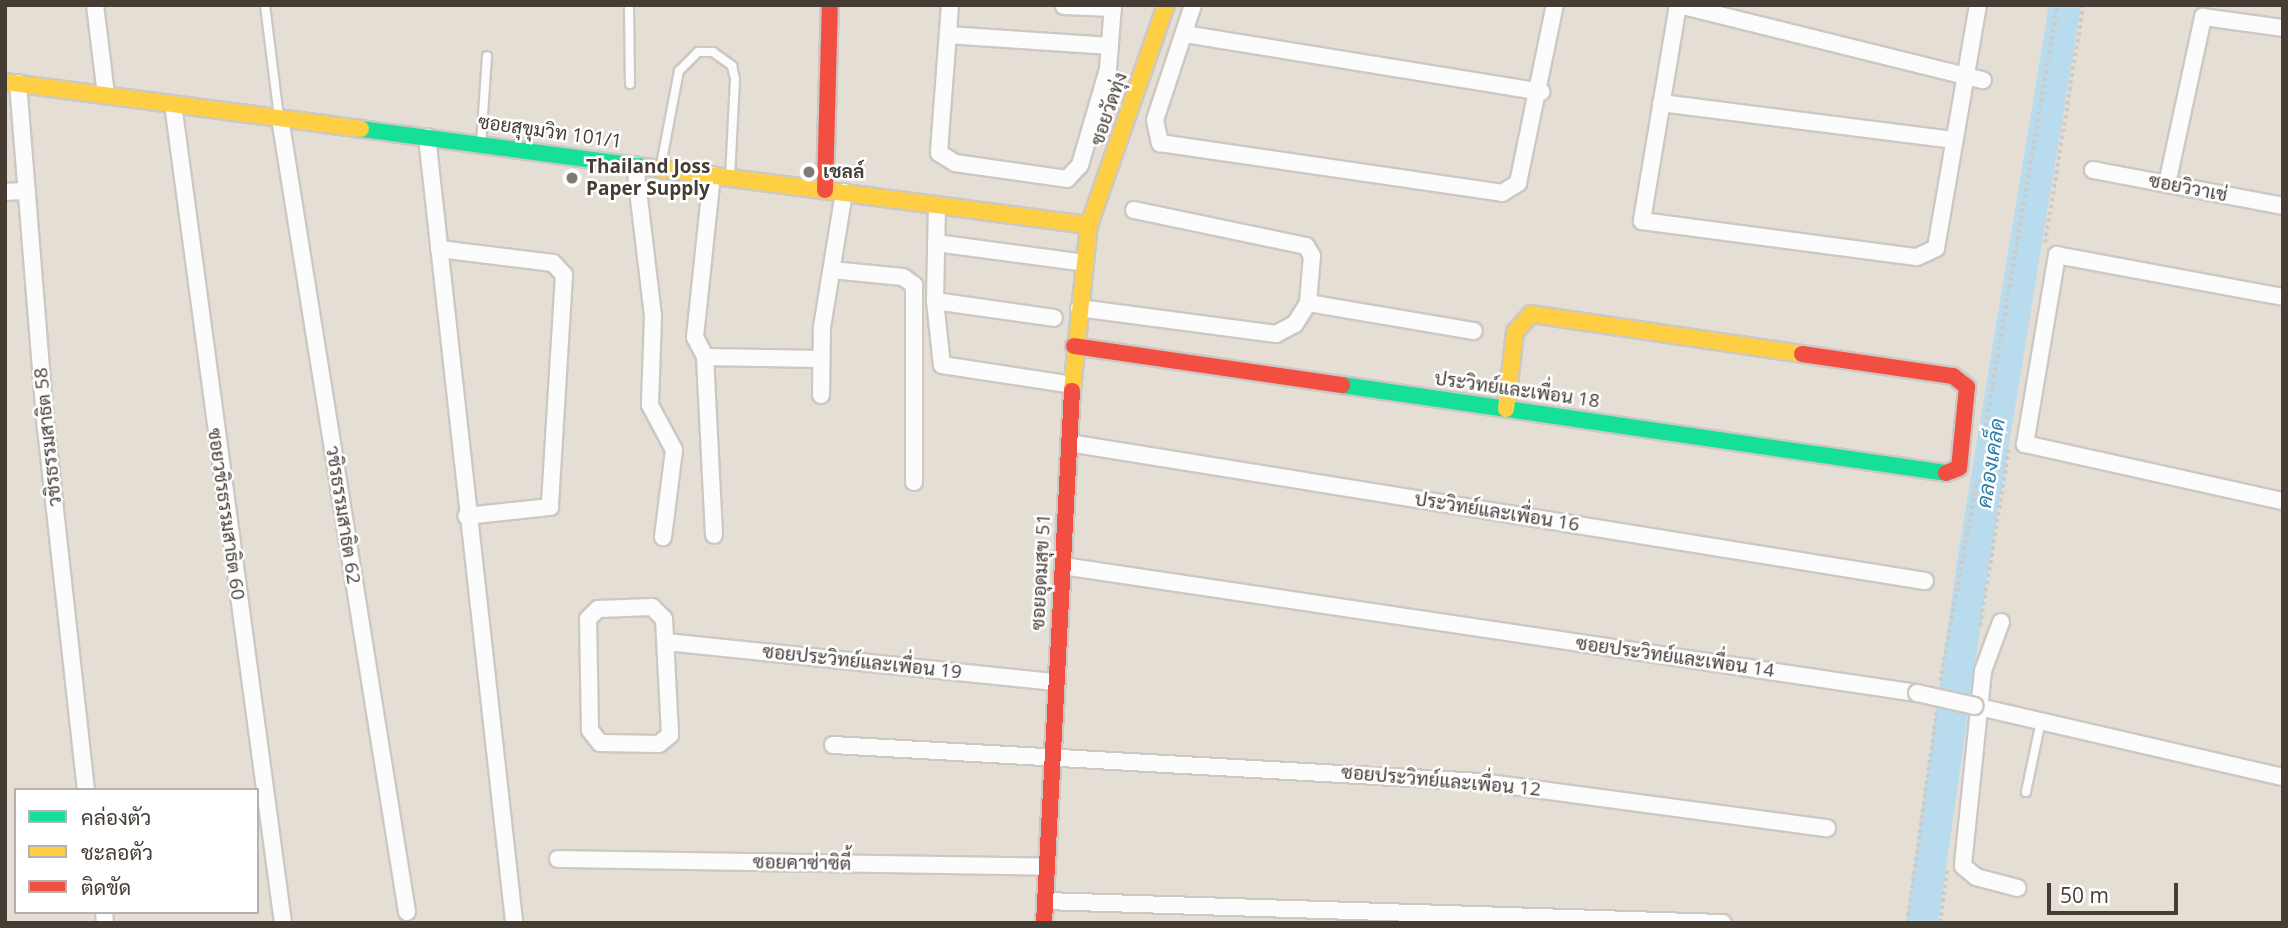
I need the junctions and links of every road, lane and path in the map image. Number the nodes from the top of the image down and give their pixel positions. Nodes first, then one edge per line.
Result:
1 (95, 5) edge
2 (264, 5) edge
3 (629, 5) edge
4 (831, 5) edge
5 (950, 5) edge
6 (1166, 5) edge
7 (1193, 5) edge
8 (1555, 5) edge
9 (1679, 5) edge
10 (1978, 5) edge
11 (2083, 5) edge
12 (2212, 5) edge
13 (1064, 6) edge
14 (1113, 6) edge
15 (2283, 19) edge
16 (2283, 28) edge
17 (1184, 34) junction
18 (948, 35) junction
19 (1110, 46) junction
20 (487, 56) dead end
21 (1966, 76) junction
22 (1983, 80) dead end
23 (12, 83) edge
24 (630, 84) dead end
25 (1541, 92) junction
26 (106, 95) junction
27 (1661, 103) junction
28 (173, 104) junction
29 (280, 118) junction
30 (427, 137) junction
31 (1955, 140) junction
32 (481, 144) junction
33 (635, 165) junction
34 (661, 168) junction
35 (2093, 170) dead end
36 (712, 175) junction
37 (730, 177) junction
38 (2168, 184) junction
39 (825, 190) junction
40 (27, 191) junction
41 (5, 192) edge
42 (844, 192) junction
43 (937, 205) junction
44 (2283, 206) edge
45 (1134, 210) dead end
46 (1089, 225) junction
47 (936, 243) junction
48 (439, 249) junction
49 (2043, 255) dead end
50 (1085, 262) junction
51 (832, 270) junction
52 (2283, 296) edge
53 (935, 301) junction
54 (1308, 303) junction
55 (1079, 308) junction
56 (1054, 318) dead end
57 (1474, 331) dead end
58 (1074, 346) junction
59 (705, 356) junction
60 (821, 359) junction
61 (1072, 384) junction
62 (821, 396) dead end
63 (1506, 409) junction
64 (2011, 437) dead end
65 (1069, 443) junction
66 (914, 482) dead end
67 (2283, 501) edge
68 (466, 516) junction
69 (714, 535) dead end
70 (663, 537) dead end
71 (1063, 566) junction
72 (1925, 581) dead end
73 (2001, 622) dead end
74 (1979, 635) dead end
75 (667, 642) junction
76 (1057, 682) junction
77 (1978, 707) junction
78 (2041, 722) junction
79 (833, 745) dead end
80 (1053, 756) junction
81 (2283, 777) edge
82 (86, 788) edge
83 (2026, 792) dead end
84 (1827, 828) dead end
85 (558, 859) dead end
86 (1948, 866) dead end
87 (1047, 867) junction
88 (2018, 888) dead end
89 (1045, 901) junction
90 (407, 912) dead end
91 (1385, 918) edge
92 (1563, 920) edge
93 (514, 921) edge
94 (1679, 921) edge
95 (283, 923) edge
96 (1044, 923) edge
97 (1723, 923) edge
98 (1940, 923) edge

1 - 26 street
2 - 29 lane
3 - 24 lane
4 - 39 street
5 - 18 street
6 - 46 street, ซอยวัดทุ่ง
7 - 17 street
8 - 25 street
9 - 21 street
9 - 27 street
10 - 21 street
11 - 49 path
12 - 15 street
13 - 14 street
14 - 19 street
16 - 38 street
17 - 25 street
17 - 25 street
18 - 19 street
18 - 19 street
20 - 32 lane
21 - 22 street
21 - 31 street
23 - 26 street, ซอยสุขุมวิท 101/1
23 - 40 street, วชิรธรรมสาธิต 58
26 - 28 street, ซอยสุขุมวิท 101/1
27 - 31 street
27 - 31 street
28 - 29 street, ซอยสุขุมวิท 101/1
28 - 95 street, ซอยวชิรธรรมสาธิต 60
29 - 30 street, ซอยสุขุมวิท 101/1
29 - 90 street, วชิรธรรมสาธิต 62
30 - 32 street, ซอยสุขุมวิท 101/1
30 - 48 street
32 - 33 street, ซอยสุขุมวิท 101/1
33 - 34 street, ซอยสุขุมวิท 101/1
33 - 70 street
34 - 36 street, ซอยสุขุมวิท 101/1
34 - 37 lane
35 - 38 street, ซอยวิวาเช่
36 - 37 street, ซอยสุขุมวิท 101/1
36 - 59 street
37 - 39 street, ซอยสุขุมวิท 101/1
38 - 44 street, ซอยวิวาเช่
39 - 42 street, ซอยสุขุมวิท 101/1
40 - 41 street
40 - 82 street, วชิรธรรมสาธิต 58
42 - 43 street, ซอยสุขุมวิท 101/1
42 - 51 street
43 - 46 street, ซอยสุขุมวิท 101/1
43 - 47 street
45 - 54 street
46 - 50 street, ซอยอุดมสุข 51
47 - 50 street
47 - 53 street
48 - 68 street
48 - 68 street
50 - 55 street, ซอยอุดมสุข 51
51 - 60 street
51 - 66 street
52 - 67 street
53 - 56 street
53 - 61 street
54 - 55 street
54 - 57 street
55 - 58 street, ซอยอุดมสุข 51
58 - 61 street, ซอยอุดมสุข 51
58 - 63 street, ประวิทย์และเพื่อน 18
59 - 60 street
59 - 69 street
60 - 62 street
61 - 65 street, ซอยอุดมสุข 51
63 - 63 street, ประวิทย์และเพื่อน 18
64 - 74 path
65 - 71 street, ซอยอุดมสุข 51
65 - 72 street, ประวิทย์และเพื่อน 16
68 - 93 street
71 - 76 street, ซอยอุดมสุข 51
71 - 77 street, ซอยประวิทย์และเพื่อน 14, bridge
73 - 77 street
75 - 75 street
75 - 76 street, ซอยประวิทย์และเพื่อน 19
76 - 80 street, ซอยอุดมสุข 51
77 - 78 street, ซอยประวิทย์และเพื่อน 14
77 - 88 street
78 - 81 street, ซอยประวิทย์และเพื่อน 14
78 - 83 lane
79 - 80 street, ซอยประวิทย์และเพื่อน 12
80 - 84 street, ซอยประวิทย์และเพื่อน 12
80 - 87 street, ซอยอุดมสุข 51
85 - 87 street, ซอยคาซ่าซิตี้
86 - 98 path
87 - 89 street, ซอยอุดมสุข 51
89 - 91 street
89 - 96 street, ซอยอุดมสุข 51
91 - 92 street
92 - 94 street
94 - 97 street

